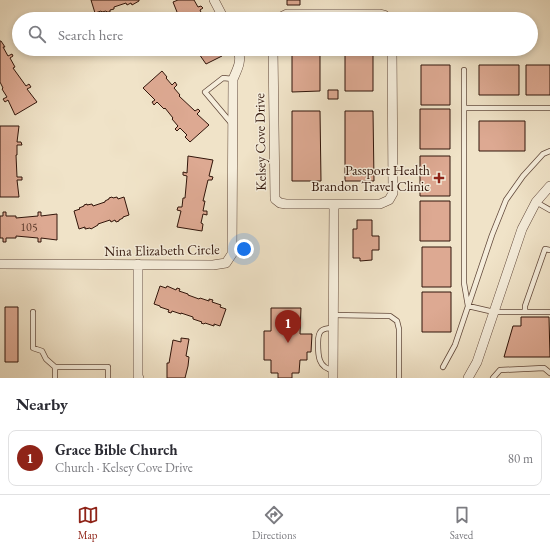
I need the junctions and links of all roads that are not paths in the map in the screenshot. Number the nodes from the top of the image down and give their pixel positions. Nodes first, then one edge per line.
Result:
1 (214, 0) edge
2 (220, 12) edge
3 (240, 56) edge
4 (274, 56) edge
5 (392, 56) edge
6 (464, 70) dead end
7 (233, 79) junction
8 (464, 108) junction
9 (550, 108) edge
10 (233, 125) junction
11 (550, 151) edge
12 (550, 186) edge
13 (536, 202) junction
14 (334, 204) junction
15 (550, 210) edge
16 (550, 250) edge
17 (0, 264) edge
18 (138, 264) junction
19 (468, 306) junction
20 (33, 312) dead end
21 (494, 312) junction
22 (525, 312) junction
23 (550, 312) edge
24 (333, 315) junction
25 (333, 328) junction
26 (55, 367) junction
27 (443, 368) dead end
28 (333, 374) edge
29 (550, 374) edge
30 (55, 378) edge
31 (108, 378) edge
32 (139, 378) edge
33 (399, 378) edge
34 (468, 378) edge
35 (493, 378) edge

1 - 2 street
3 - 7 street, Nina Elizabeth Circle
4 - 14 street, Kelsey Cove Drive
5 - 14 street, Kelsey Cove Drive
6 - 8 lane
7 - 10 street, Nina Elizabeth Circle
7 - 10 lane
8 - 9 lane
8 - 19 lane
10 - 18 street, Nina Elizabeth Circle
11 - 19 lane
12 - 13 street
13 - 15 lane
13 - 21 street
14 - 24 street
16 - 22 lane
17 - 18 street, Nina Elizabeth Circle
18 - 32 street
19 - 21 lane
19 - 27 lane
20 - 26 lane
21 - 22 lane
21 - 34 street
22 - 23 lane
24 - 25 street
24 - 33 lane
25 - 28 street
25 - 28 lane
26 - 30 lane
26 - 31 lane
29 - 35 lane

